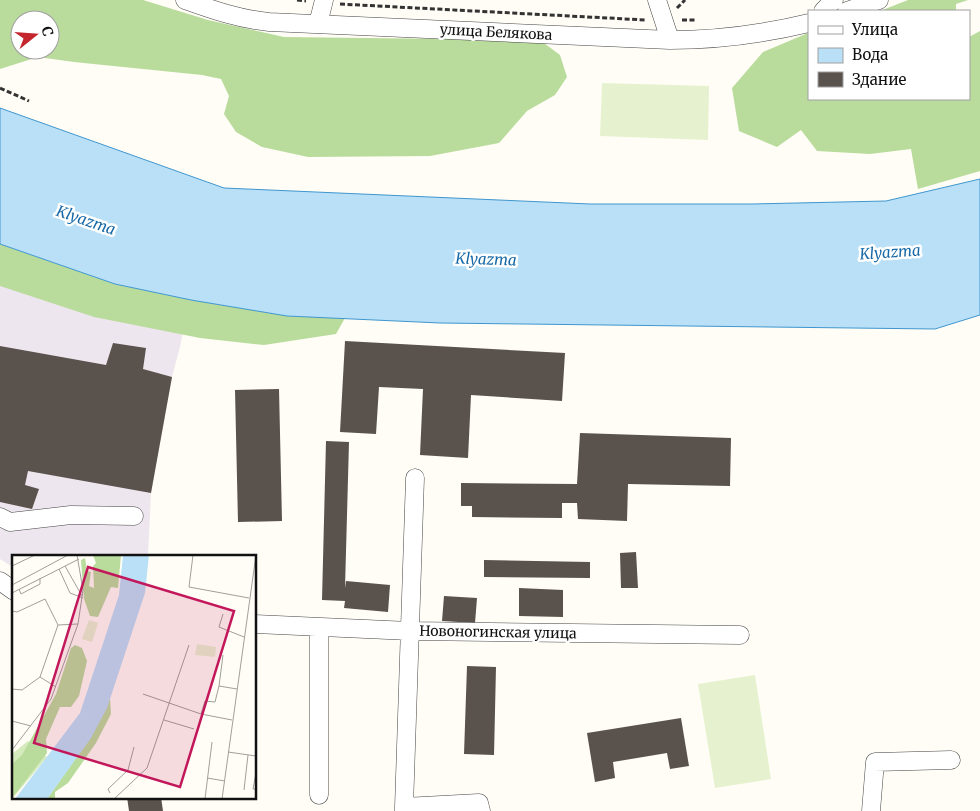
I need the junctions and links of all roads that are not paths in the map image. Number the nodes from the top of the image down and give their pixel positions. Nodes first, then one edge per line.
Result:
1 (185, 0) edge
2 (657, 0) edge
3 (834, 0) edge
4 (879, 0) edge
5 (323, 1) edge
6 (824, 10) edge
7 (850, 10) edge
8 (808, 23) edge
9 (318, 24) junction
10 (670, 40) junction
11 (415, 478) dead end
12 (134, 516) dead end
13 (0, 517) edge
14 (0, 581) edge
15 (12, 590) edge
16 (256, 624) edge
17 (319, 627) junction
18 (410, 630) junction
19 (740, 635) dead end
20 (951, 760) dead end
21 (320, 795) dead end
22 (404, 809) edge
23 (481, 811) edge
24 (871, 811) edge

1 - 9 street, улица Белякова
2 - 10 street
3 - 6 street
4 - 7 street
5 - 9 street
8 - 10 street, улица Белякова
9 - 10 street, улица Белякова
11 - 18 street
12 - 13 street
14 - 15 street
16 - 17 street, Новоногинская улица
17 - 18 street, Новоногинская улица
17 - 21 street
18 - 19 street, Новоногинская улица
18 - 22 street
20 - 24 street
22 - 23 street

